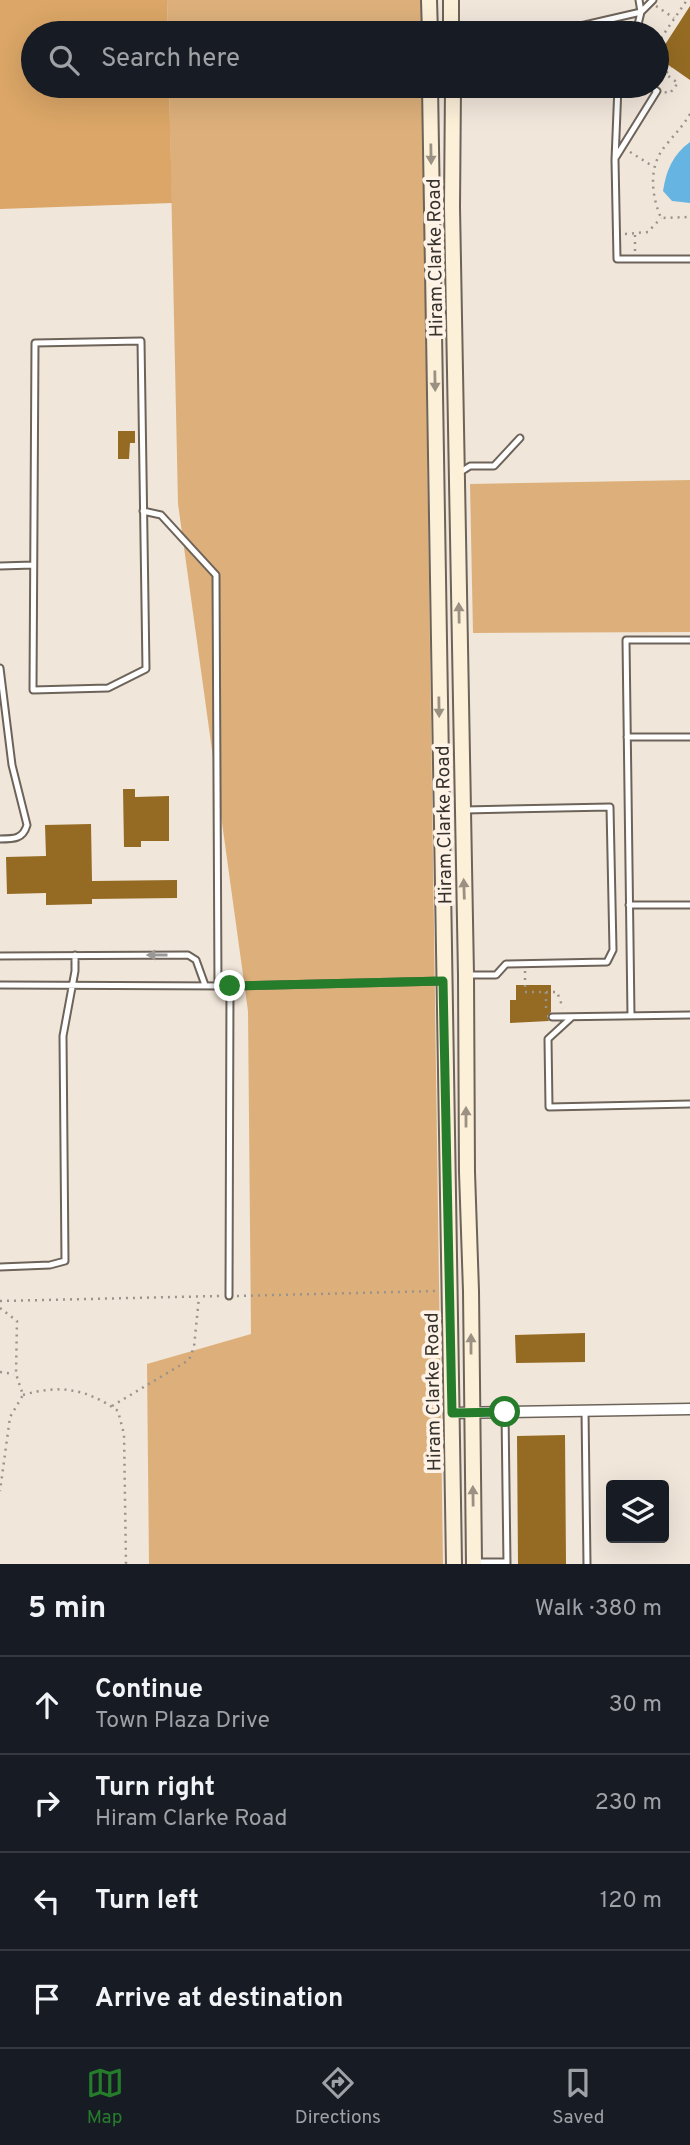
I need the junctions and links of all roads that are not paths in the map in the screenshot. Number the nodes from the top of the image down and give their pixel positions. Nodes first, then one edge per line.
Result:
1 (429, 0) edge
2 (451, 0) edge
3 (639, 0) edge
4 (653, 0) edge
5 (641, 12) junction
6 (430, 21) edge
7 (451, 21) edge
8 (602, 21) edge
9 (639, 21) edge
10 (430, 98) edge
11 (453, 98) edge
12 (618, 98) edge
13 (652, 98) edge
14 (615, 160) junction
15 (690, 258) edge
16 (433, 284) junction
17 (453, 284) junction
18 (520, 438) dead end
19 (436, 474) junction
20 (457, 474) junction
21 (143, 511) junction
22 (33, 565) junction
23 (0, 566) edge
24 (690, 640) edge
25 (438, 644) junction
26 (460, 644) junction
27 (0, 668) edge
28 (628, 737) junction
29 (690, 737) edge
30 (461, 810) junction
31 (440, 813) junction
32 (0, 839) edge
33 (629, 905) junction
34 (690, 905) edge
35 (75, 955) junction
36 (0, 956) edge
37 (466, 975) junction
38 (443, 981) junction
39 (0, 985) edge
40 (71, 985) junction
41 (205, 985) junction
42 (218, 985) junction
43 (230, 986) junction
44 (631, 1016) junction
45 (690, 1016) edge
46 (552, 1017) road end
47 (569, 1017) junction
48 (690, 1104) edge
49 (467, 1172) junction
50 (447, 1173) junction
51 (0, 1267) edge
52 (229, 1296) dead end
53 (690, 1409) edge
54 (585, 1410) junction
55 (471, 1412) junction
56 (505, 1412) junction
57 (452, 1413) junction
58 (454, 1563) edge
59 (474, 1563) edge
60 (507, 1563) edge
61 (587, 1564) edge

1 - 6 main road
2 - 7 main road
3 - 5 lane
4 - 5 lane
5 - 8 lane
5 - 9 lane
10 -> 16 main road, Hiram Clarke Road
11 - 17 main road, Hiram Clarke Road
12 - 14 lane
13 - 14 lane
14 - 15 lane
16 - 17 main road
16 -> 19 main road, Hiram Clarke Road
17 - 20 main road, Hiram Clarke Road
18 - 20 lane
19 - 20 main road
19 - 25 main road, Hiram Clarke Road
26 -> 20 main road, Hiram Clarke Road
21 - 22 lane
21 - 22 lane
21 - 42 lane
22 - 23 lane
24 - 28 lane
25 - 26 main road
25 -> 31 main road, Hiram Clarke Road
26 - 30 main road, Hiram Clarke Road
27 - 32 lane
28 - 29 lane
28 - 33 lane
30 - 31 main road
37 -> 30 main road, Hiram Clarke Road
30 - 37 lane
31 - 38 main road, Hiram Clarke Road
33 - 34 lane
33 - 44 lane
35 - 36 lane
35 - 40 lane
41 -> 35 lane
37 - 38 main road
49 -> 37 main road, Hiram Clarke Road
38 - 43 lane
38 - 50 main road, Hiram Clarke Road
39 - 40 lane
40 - 41 lane
40 - 51 lane
41 - 42 lane
42 - 43 lane
43 - 52 lane
44 - 45 lane
44 - 47 lane
46 - 47 lane
47 - 48 lane
49 - 50 main road
55 -> 49 main road, Hiram Clarke Road
50 - 57 main road, Hiram Clarke Road
53 - 54 street
54 - 56 street
54 - 61 lane
55 - 56 street
55 - 57 street
59 -> 55 main road, Hiram Clarke Road
56 - 60 lane
57 - 58 main road, Hiram Clarke Road
58 - 59 main road
59 - 60 lane

